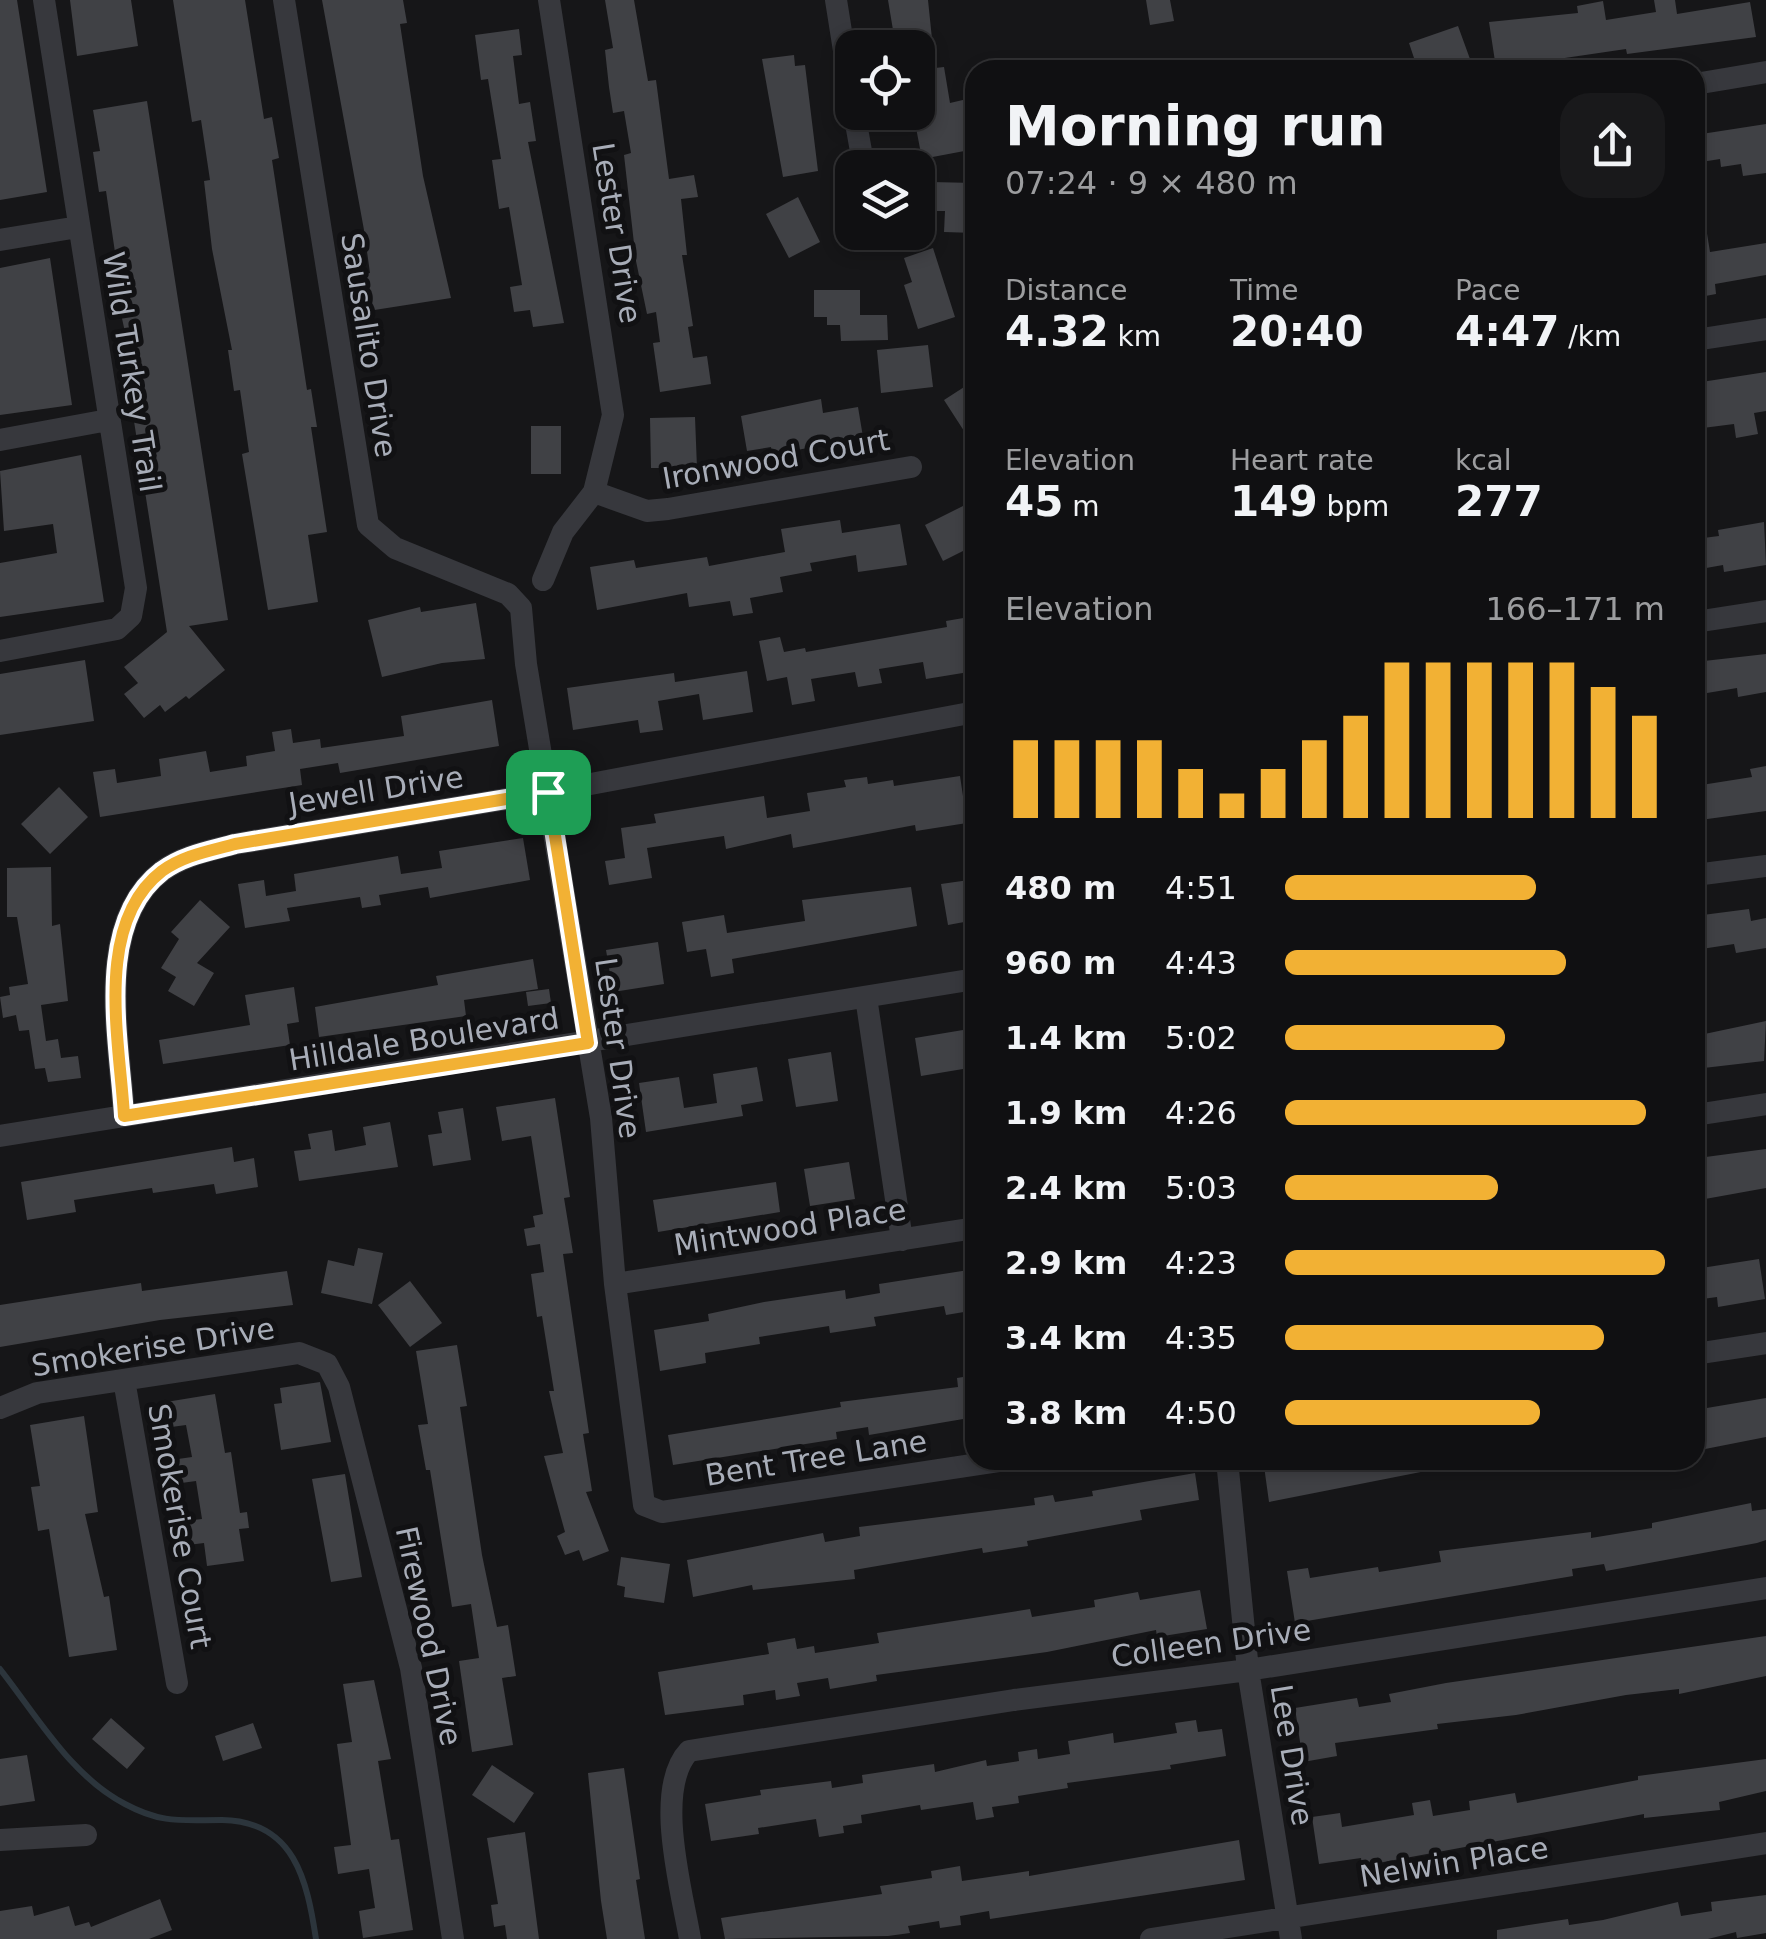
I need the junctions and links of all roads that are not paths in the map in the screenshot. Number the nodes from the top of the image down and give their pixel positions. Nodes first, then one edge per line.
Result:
1 (44, 0) edge
2 (284, 0) edge
3 (549, 0) edge
4 (836, 0) edge
5 (841, 30) edge
6 (1766, 72) edge
7 (1705, 82) edge
8 (78, 227) junction
9 (0, 240) edge
10 (1766, 329) edge
11 (1705, 338) edge
12 (108, 420) junction
13 (0, 440) edge
14 (911, 467) dead end
15 (594, 492) junction
16 (542, 580) dead end
17 (521, 608) joint
18 (1766, 611) edge
19 (1705, 620) edge
20 (0, 650) edge
21 (965, 714) edge
22 (548, 792) junction
23 (1766, 866) edge
24 (1705, 874) edge
25 (965, 981) edge
26 (866, 997) junction
27 (588, 1043) junction
28 (1766, 1104) edge
29 (1705, 1113) edge
30 (124, 1116) junction
31 (0, 1136) edge
32 (965, 1230) edge
33 (902, 1240) junction
34 (615, 1284) junction
35 (1766, 1343) edge
36 (1705, 1352) edge
37 (317, 1356) joint
38 (124, 1380) junction
39 (0, 1408) edge
40 (965, 1466) edge
41 (1228, 1470) edge
42 (641, 1499) joint
43 (1766, 1588) edge
44 (1248, 1670) junction
45 (178, 1682) dead end
46 (86, 1835) dead end
47 (0, 1840) edge
48 (1766, 1843) edge
49 (1289, 1929) edge
50 (453, 1939) edge
51 (690, 1939) edge
52 (1151, 1939) edge

1 - 8 street, Wild Turkey Trail
2 - 17 street, Sausalito Drive
3 - 15 street, Lester Drive
4 - 5 street
6 - 7 street
8 - 9 street
8 - 12 street, Wild Turkey Trail
10 - 11 street
12 - 13 street
12 - 20 street, Wild Turkey Trail
14 - 15 street, Ironwood Court
15 - 16 street, Lester Drive
17 - 22 street, Lester Drive
18 - 19 street
21 - 22 street, Jewell Drive
22 - 27 street, Lester Drive
22 - 30 street, Jewell Drive
23 - 24 street
25 - 26 street, Hilldale Boulevard
26 - 27 street, Hilldale Boulevard
26 - 33 street
27 - 30 street, Hilldale Boulevard
27 - 34 street, Lester Drive
28 - 29 street
30 - 31 street, Hilldale Boulevard
32 - 33 street, Mintwood Place
33 - 34 street, Mintwood Place
34 - 42 street, Lester Drive
35 - 36 street
37 - 38 street, Smokerise Drive
37 - 50 street, Firewood Drive
38 - 39 street, Smokerise Drive
38 - 45 street, Smokerise Court
40 - 42 street, Bent Tree Lane
41 - 44 street, Lee Drive
43 - 44 street, Colleen Drive
44 - 49 street, Lee Drive
44 - 51 street, Colleen Drive
46 - 47 street
48 - 49 street, Nelwin Place
49 - 52 street, Nelwin Place

